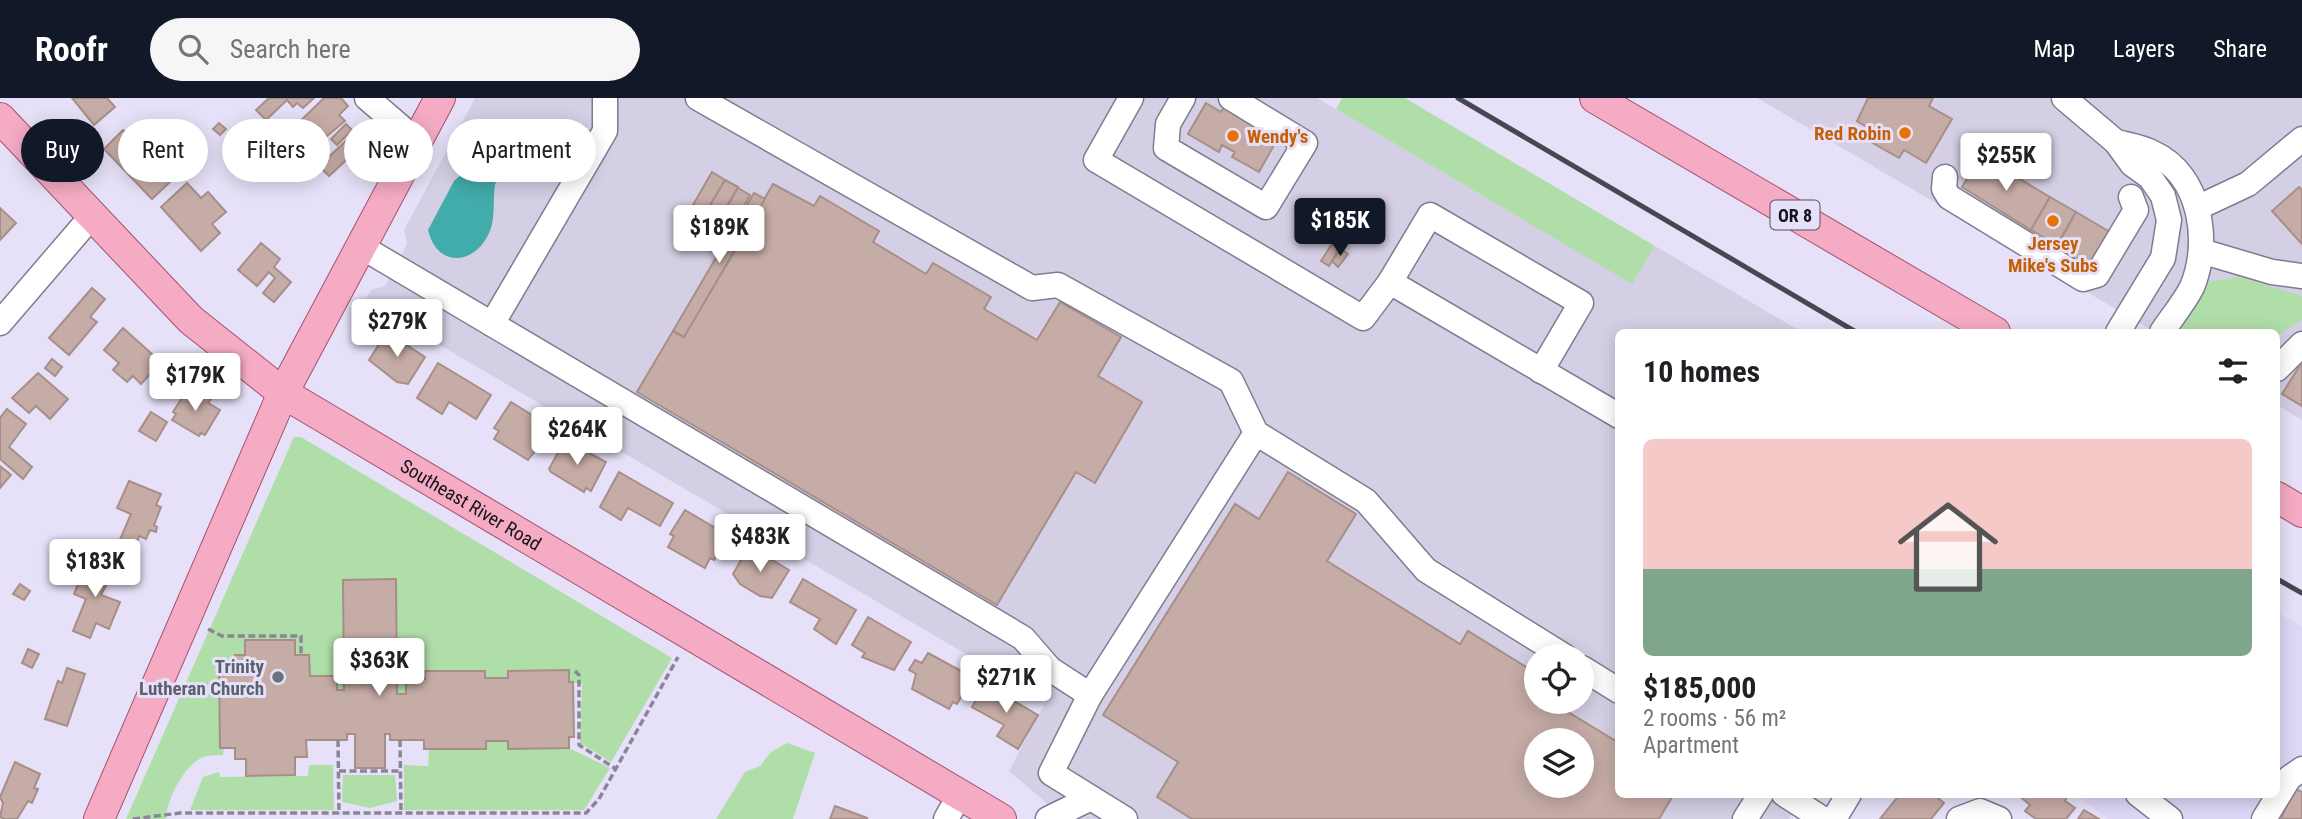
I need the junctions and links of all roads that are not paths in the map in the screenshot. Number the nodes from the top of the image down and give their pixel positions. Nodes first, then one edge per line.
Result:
1 (368, 98) edge
2 (440, 98) edge
3 (606, 98) edge
4 (698, 98) edge
5 (1131, 98) edge
6 (1182, 98) edge
7 (1231, 98) edge
8 (1595, 98) edge
9 (2064, 98) edge
10 (0, 118) edge
11 (391, 119) edge
12 (428, 119) edge
13 (2302, 139) edge
14 (2116, 142) junction
15 (1945, 177) dead end
16 (394, 182) edge
17 (2131, 197) dead end
18 (2199, 207) junction
19 (91, 216) junction
20 (360, 246) junction
21 (2200, 251) junction
22 (2302, 276) edge
23 (1390, 282) junction
24 (0, 323) edge
25 (492, 324) junction
26 (1990, 329) edge
27 (2120, 329) edge
28 (2164, 329) edge
29 (2302, 344) edge
30 (2280, 366) edge
31 (1541, 371) junction
32 (283, 393) junction
33 (1615, 414) edge
34 (1256, 433) junction
35 (2280, 499) edge
36 (2302, 512) edge
37 (1545, 644) edge
38 (1594, 675) edge
39 (1615, 689) edge
40 (1090, 695) junction
41 (2302, 769) edge
42 (2280, 793) edge
43 (1091, 798) junction
44 (1758, 798) edge
45 (1790, 798) edge
46 (1847, 798) edge
47 (2143, 798) edge
48 (2277, 798) edge
49 (953, 806) edge
50 (99, 819) edge
51 (1000, 819) edge
52 (1048, 819) edge
53 (1125, 819) edge
54 (1745, 819) edge
55 (1824, 819) edge
56 (1834, 819) edge
57 (1959, 819) edge
58 (1999, 819) edge
59 (2170, 819) edge
60 (2264, 819) edge

1 - 11 street
2 - 12 main road
3 - 25 street
4 - 34 street
5 - 23 street
6 - 7 street
8 - 26 main road, OR 8
9 - 14 street
10 - 19 main road, Southeast River Road
13 - 18 street
14 - 18 street
14 - 27 street
15 - 17 street
16 - 20 main road
18 - 21 street
19 - 24 street
19 - 32 main road, Southeast River Road
20 - 25 street
20 - 32 main road
21 - 22 street
21 - 28 street
23 - 31 street
23 - 31 street
25 - 40 street
29 - 30 street
31 - 33 street
32 - 49 main road, Southeast River Road
32 - 50 main road
34 - 37 street
34 - 40 street
35 - 36 main road
38 - 39 street
40 - 43 street
41 - 42 street
43 - 52 street
43 - 53 street
44 - 54 street
45 - 55 street
46 - 56 street
47 - 59 street
48 - 60 street
49 - 51 main road, Southeast River Road
57 - 58 street

